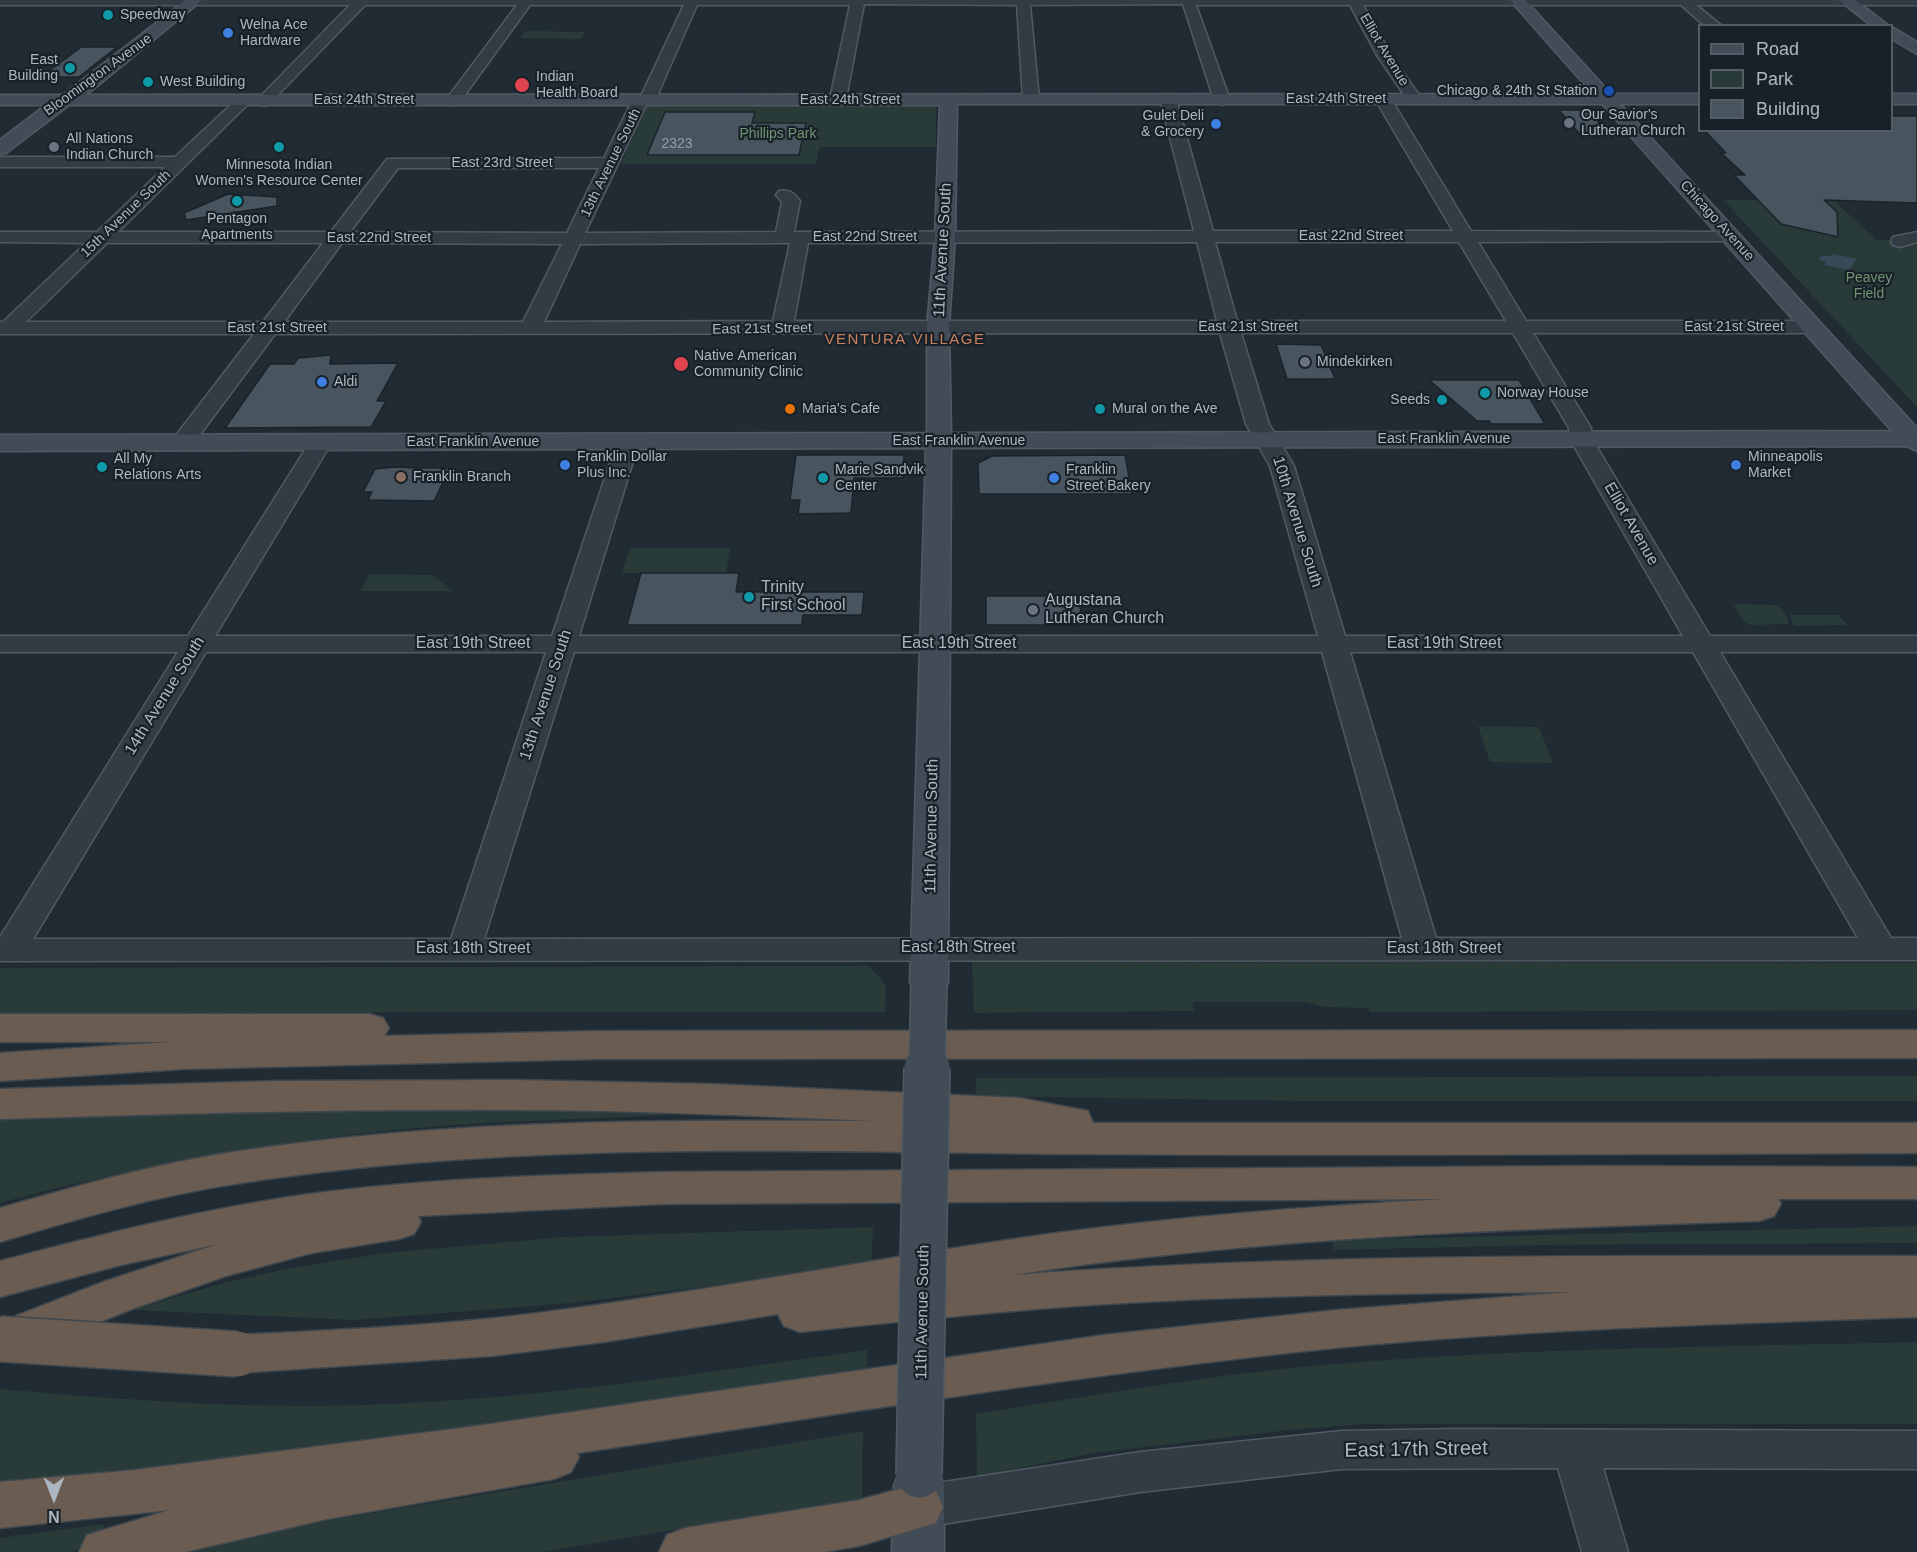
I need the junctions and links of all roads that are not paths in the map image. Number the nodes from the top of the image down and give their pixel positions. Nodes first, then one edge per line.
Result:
1 (1517, 0) edge
2 (1683, 0) edge
3 (1846, 0) edge
4 (0, 1) edge
5 (33, 1) edge
6 (194, 1) edge
7 (361, 1) edge
8 (527, 1) edge
9 (693, 1) edge
10 (858, 1) edge
11 (1023, 1) edge
12 (1188, 1) edge
13 (1354, 1) edge
14 (1917, 1) edge
15 (9, 16) dead end
16 (1712, 24) edge
17 (1879, 24) edge
18 (1893, 33) edge
19 (1917, 49) edge
20 (838, 99) junction
21 (1031, 99) junction
22 (1168, 99) junction
23 (1383, 99) junction
24 (1414, 99) junction
25 (1608, 99) junction
26 (1698, 99) edge
27 (1893, 99) edge
28 (1917, 99) edge
29 (0, 100) edge
30 (65, 100) junction
31 (243, 100) junction
32 (264, 100) junction
33 (454, 100) junction
34 (643, 100) junction
35 (949, 100) junction
36 (1222, 100) junction
37 (0, 149) edge
38 (0, 162) edge
39 (180, 162) junction
40 (610, 163) junction
41 (785, 195) dead end
42 (1466, 236) junction
43 (1729, 236) junction
44 (0, 237) edge
45 (101, 237) junction
46 (945, 237) junction
47 (1206, 237) junction
48 (337, 238) junction
49 (792, 238) junction
50 (574, 239) junction
51 (938, 327) junction
52 (1230, 327) junction
53 (1521, 327) junction
54 (1813, 327) junction
55 (4, 328) edge
56 (270, 329) junction
57 (530, 329) junction
58 (782, 330) junction
59 (1581, 439) junction
60 (1266, 440) junction
61 (1916, 440) edge
62 (939, 441) junction
63 (183, 442) junction
64 (321, 442) junction
65 (628, 442) junction
66 (0, 443) edge
67 (0, 644) edge
68 (197, 644) junction
69 (563, 644) junction
70 (936, 644) junction
71 (1334, 644) junction
72 (1702, 644) junction
73 (1917, 644) edge
74 (464, 949) junction
75 (1422, 949) junction
76 (1881, 949) junction
77 (1917, 949) edge
78 (4, 950) edge
79 (930, 966) junction
80 (0, 1028) edge
81 (1917, 1037) edge
82 (1713, 1043) junction
83 (1917, 1044) edge
84 (598, 1045) junction
85 (0, 1068) edge
86 (0, 1104) edge
87 (1917, 1138) edge
88 (1166, 1139) junction
89 (1917, 1183) edge
90 (841, 1188) junction
91 (1917, 1200) edge
92 (0, 1225) edge
93 (1917, 1274) edge
94 (0, 1279) edge
95 (1917, 1299) edge
96 (0, 1340) edge
97 (237, 1354) junction
98 (1104, 1355) junction
99 (1575, 1449) junction
100 (1917, 1450) edge
101 (0, 1505) edge
102 (918, 1511) edge
103 (105, 1552) edge
104 (685, 1552) edge
105 (1605, 1552) edge

1 - 2 street
1 - 13 street
1 - 25 street, Chicago Avenue
2 - 3 street
2 - 16 street
3 - 14 street
3 - 17 street
4 - 5 street
5 - 6 street
5 - 15 street
6 - 7 street
6 - 30 street, Bloomington Avenue
7 - 8 street
7 - 32 street
8 - 9 street
8 - 33 street
9 - 10 street
9 - 34 street, 13th Avenue South
10 - 11 street
10 - 20 street
11 - 12 street
11 - 21 street
12 - 13 street
12 - 36 street
13 - 24 street, Elliot Avenue
18 - 19 street
20 - 34 street, East 24th Street
20 - 35 street, East 24th Street
21 - 22 street, East 24th Street
21 - 35 street, East 24th Street
22 - 36 street, East 24th Street
22 - 47 street, 10th Avenue South
23 - 24 street, East 24th Street
23 - 36 street, East 24th Street
23 - 42 street, Elliot Avenue
24 - 25 street, East 24th Street
25 - 26 street, East 24th Street
25 - 43 street, Chicago Avenue
27 - 28 street
29 - 30 street, East 24th Street
30 - 31 street, East 24th Street
30 - 37 street, Bloomington Avenue
31 - 32 street, East 24th Street
31 - 39 street, 15th Avenue South
32 - 33 street, East 24th Street
33 - 34 street, East 24th Street
34 - 40 street, 13th Avenue South
35 - 46 street, 11th Avenue South
38 - 39 street
39 - 45 street, 15th Avenue South
40 - 48 street, East 23rd Street
40 - 50 street, 13th Avenue South
41 - 49 street
42 - 43 street, East 22nd Street
42 - 47 street, East 22nd Street
42 - 53 street, Elliot Avenue
43 - 54 street, Chicago Avenue
44 - 45 street, East 22nd Street
45 - 48 street, East 22nd Street
45 - 55 street, 15th Avenue South
46 - 47 street, East 22nd Street
46 - 49 street, East 22nd Street
46 - 51 street, 11th Avenue South
47 - 52 street, 10th Avenue South
48 - 50 street, East 22nd Street
48 - 56 street
49 - 50 street, East 22nd Street
49 - 58 street
50 - 57 street, 13th Avenue South
51 - 52 street, East 21st Street
51 - 58 street, East 21st Street
51 - 62 street, 11th Avenue South
52 - 53 street, East 21st Street
52 - 60 street, 10th Avenue South
53 - 54 street, East 21st Street
53 - 59 street, Elliot Avenue
54 - 61 street, Chicago Avenue
55 - 56 street, East 21st Street
56 - 57 street, East 21st Street
56 - 63 street
57 - 58 street, East 21st Street
59 - 60 street, East Franklin Avenue
59 - 61 street, East Franklin Avenue
59 - 72 street, Elliot Avenue
60 - 62 street, East Franklin Avenue
60 - 71 street, 10th Avenue South
62 - 65 street, East Franklin Avenue
62 - 70 street, 11th Avenue South
63 - 64 street, East Franklin Avenue
63 - 66 street, East Franklin Avenue
64 - 65 street, East Franklin Avenue
64 - 68 street, 14th Avenue South
65 - 69 street, 13th Avenue South
67 - 68 street, East 19th Street
68 - 69 street, East 19th Street
68 - 78 street, 14th Avenue South
69 - 70 street, East 19th Street
69 - 74 street, 13th Avenue South
70 - 71 street, East 19th Street
70 - 79 street, 11th Avenue South
71 - 72 street, East 19th Street
71 - 75 street, 10th Avenue South
72 - 73 street, East 19th Street
72 - 76 street, Elliot Avenue
74 - 78 street, East 18th Street
74 - 79 street, East 18th Street
75 - 76 street, East 18th Street
75 - 79 street, East 18th Street
76 - 77 street, East 18th Street
79 - 102 street, 11th Avenue South, bridge
80 - 84 highway
81 - 82 highway
82 - 83 highway
82 - 84 highway
84 - 85 highway
86 - 88 highway
87 - 88 highway
88 - 92 highway
89 - 90 highway
90 - 94 highway
90 - 96 highway
91 - 97 highway
93 - 97 highway
95 - 98 highway
96 - 97 highway, bridge
98 - 101 highway
98 - 103 highway
99 - 100 street, East 17th Street
99 - 102 street, East 17th Street
99 - 105 street
102 - 104 highway

